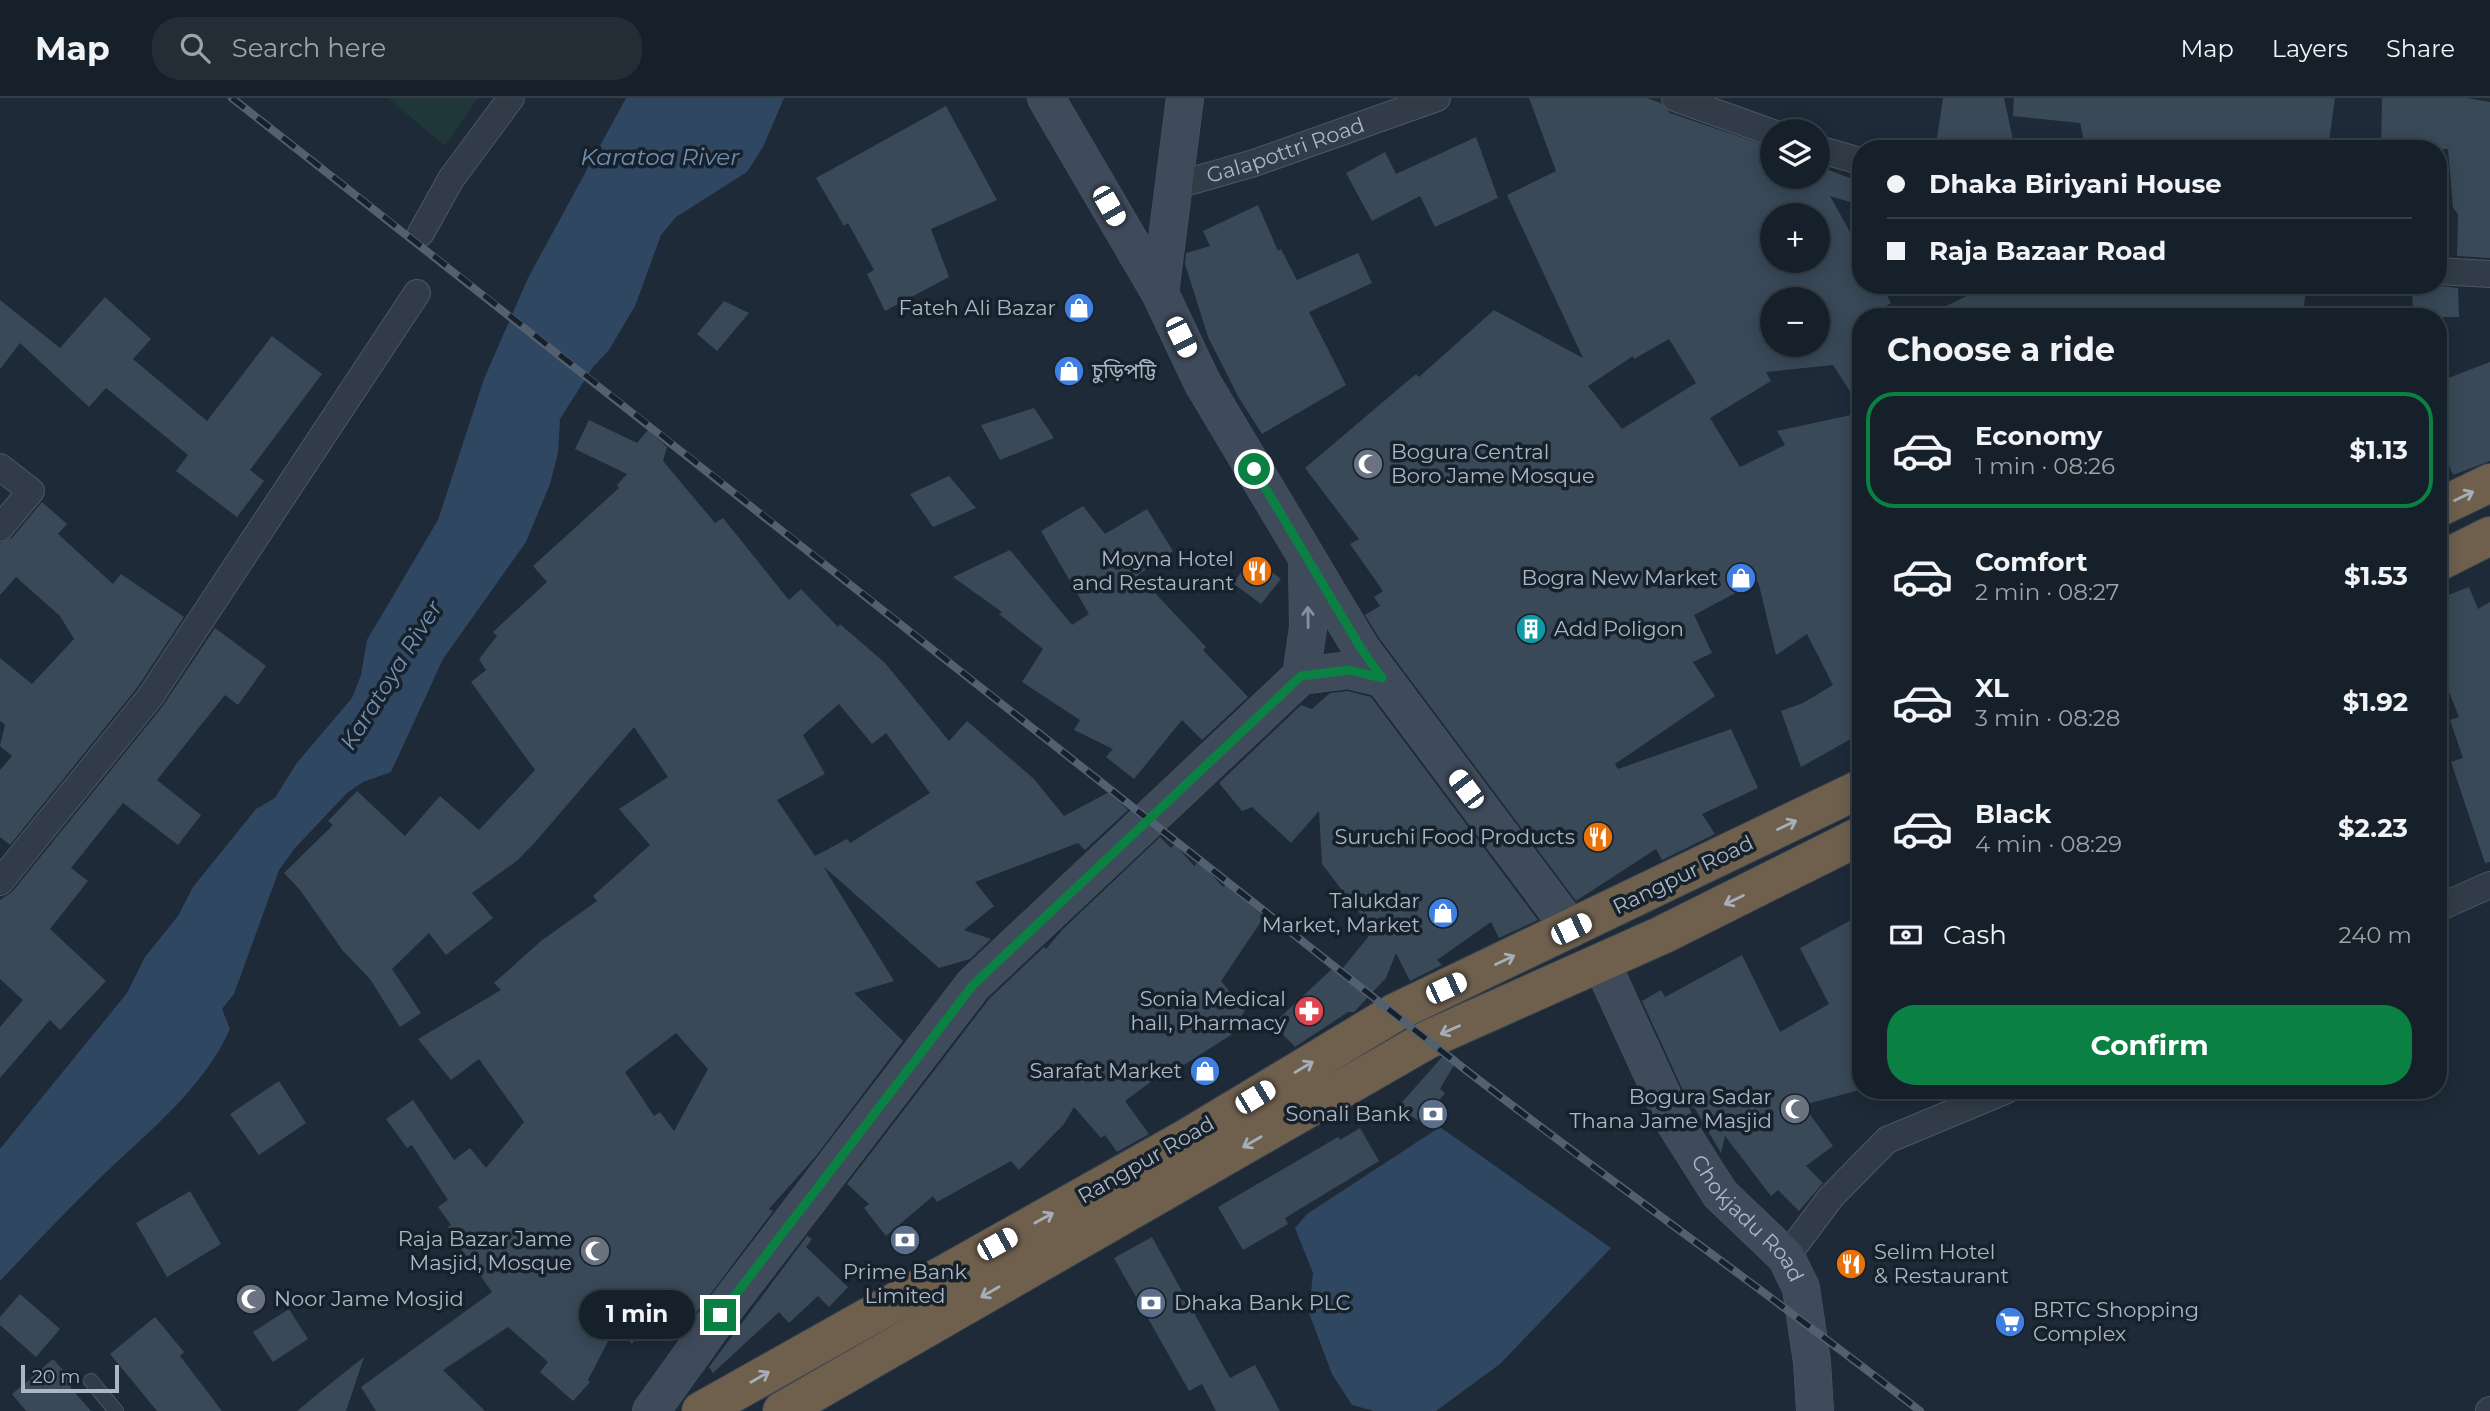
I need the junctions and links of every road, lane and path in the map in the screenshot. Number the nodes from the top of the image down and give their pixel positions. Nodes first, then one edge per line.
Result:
1 (511, 98) edge
2 (1046, 98) edge
3 (1185, 98) edge
4 (1437, 98) edge
5 (1675, 98) edge
6 (1760, 128) edge
7 (1830, 152) edge
8 (1852, 158) edge
9 (1174, 186) junction
10 (421, 233) dead end
11 (2447, 272) edge
12 (2490, 274) edge
13 (417, 293) dead end
14 (1160, 293) junction
15 (0, 467) edge
16 (2490, 483) edge
17 (2447, 504) edge
18 (0, 528) edge
19 (2490, 536) edge
20 (1307, 556) junction
21 (2447, 558) edge
22 (1301, 676) junction
23 (1382, 678) junction
24 (1852, 793) edge
25 (1852, 840) edge
26 (0, 882) edge
27 (2490, 885) edge
28 (2447, 904) edge
29 (1571, 929) junction
30 (1601, 962) junction
31 (1985, 1099) edge
32 (1786, 1258) junction
33 (91, 1381) dead end
34 (116, 1411) edge
35 (651, 1411) edge
36 (701, 1411) edge
37 (782, 1411) edge
38 (1815, 1411) edge

1 - 10 street
2 - 14 street
3 - 9 street
4 - 9 street, Galapottri Road
5 - 6 street
7 - 8 street
9 - 14 street
11 - 12 street
13 - 26 street
14 - 20 street
15 - 18 street
17 -> 16 highway
19 - 21 highway
22 -> 20 street
20 - 23 street
22 - 23 street
22 - 35 street
23 - 29 street
29 -> 24 highway, Rangpur Road
25 -> 30 highway, Rangpur Road
27 - 28 street
36 -> 29 highway, Rangpur Road
30 - 32 street, Chokjadu Road
30 -> 37 highway, Rangpur Road
31 - 32 street
32 - 38 street, Chokjadu Road
33 - 34 lane

